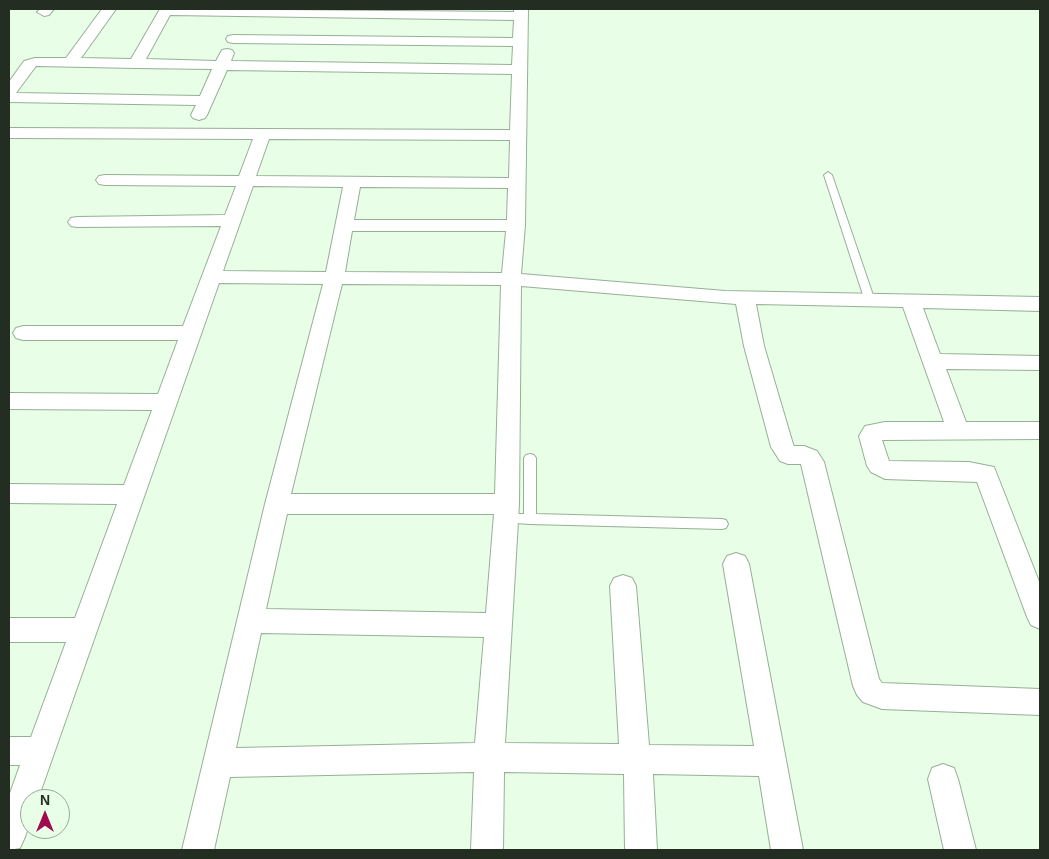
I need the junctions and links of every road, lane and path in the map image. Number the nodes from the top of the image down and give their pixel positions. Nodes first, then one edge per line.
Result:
1 (109, 9) edge
2 (166, 10) edge
3 (247, 10) edge
4 (521, 12) edge
5 (234, 39) junction
6 (520, 42) junction
7 (72, 62) junction
8 (136, 64) junction
9 (221, 66) junction
10 (520, 70) junction
11 (9, 92) edge
12 (9, 97) edge
13 (205, 101) junction
14 (9, 133) edge
15 (191, 134) junction
16 (263, 134) junction
17 (519, 135) junction
18 (828, 175) dead end
19 (105, 180) dead end
20 (245, 182) junction
21 (352, 183) junction
22 (517, 183) junction
23 (231, 220) junction
24 (78, 222) dead end
25 (516, 225) junction
26 (344, 226) junction
27 (210, 277) junction
28 (334, 279) junction
29 (511, 279) junction
30 (745, 297) junction
31 (870, 301) junction
32 (911, 302) junction
33 (1040, 304) edge
34 (23, 333) dead end
35 (190, 333) junction
36 (933, 360) junction
37 (1040, 363) edge
38 (9, 401) edge
39 (166, 402) junction
40 (958, 430) junction
41 (1040, 431) edge
42 (530, 458) dead end
43 (9, 493) edge
44 (132, 495) junction
45 (278, 504) junction
46 (514, 514) junction
47 (722, 524) dead end
48 (736, 564) dead end
49 (623, 586) dead end
50 (1040, 617) edge
51 (250, 622) junction
52 (497, 625) junction
53 (9, 630) edge
54 (84, 630) junction
55 (1040, 702) edge
56 (9, 751) edge
57 (40, 751) junction
58 (489, 757) junction
59 (637, 760) junction
60 (771, 762) junction
61 (218, 763) junction
62 (944, 779) dead end
63 (9, 837) edge
64 (198, 850) edge
65 (487, 850) edge
66 (641, 850) edge
67 (787, 850) edge
68 (960, 850) edge

1 - 7 street
2 - 3 street
2 - 8 street
3 - 4 street
3 - 5 street
4 - 6 street
5 - 6 street
5 - 9 street
6 - 10 street
7 - 8 street
7 - 11 street
8 - 9 street
9 - 10 street
9 - 13 street
10 - 17 street
12 - 13 street
13 - 15 street
14 - 15 street
15 - 16 street
16 - 17 street
16 - 20 street
17 - 22 street
18 - 31 lane
19 - 20 street
20 - 21 street
20 - 23 street
21 - 22 street
21 - 26 street
22 - 25 street
23 - 24 street
23 - 27 street
25 - 26 street
25 - 29 street
26 - 28 street
27 - 28 street
27 - 35 street
28 - 29 street
28 - 45 street
29 - 30 street
29 - 46 street
30 - 31 street
30 - 55 street
31 - 32 street
32 - 33 street
32 - 36 street
34 - 35 street
35 - 39 street
36 - 37 street
36 - 40 street
38 - 39 street
39 - 44 street
40 - 41 street
40 - 50 street
42 - 46 lane
43 - 44 street
44 - 54 street
45 - 46 street
45 - 51 street
46 - 47 lane
46 - 52 street
48 - 60 street
49 - 59 street
51 - 52 street
51 - 61 street
52 - 58 street
53 - 54 street
54 - 57 street
56 - 57 street
57 - 63 street
58 - 59 street
58 - 61 street
58 - 65 street
59 - 60 street
59 - 66 street
60 - 67 street
61 - 64 street
62 - 68 street

